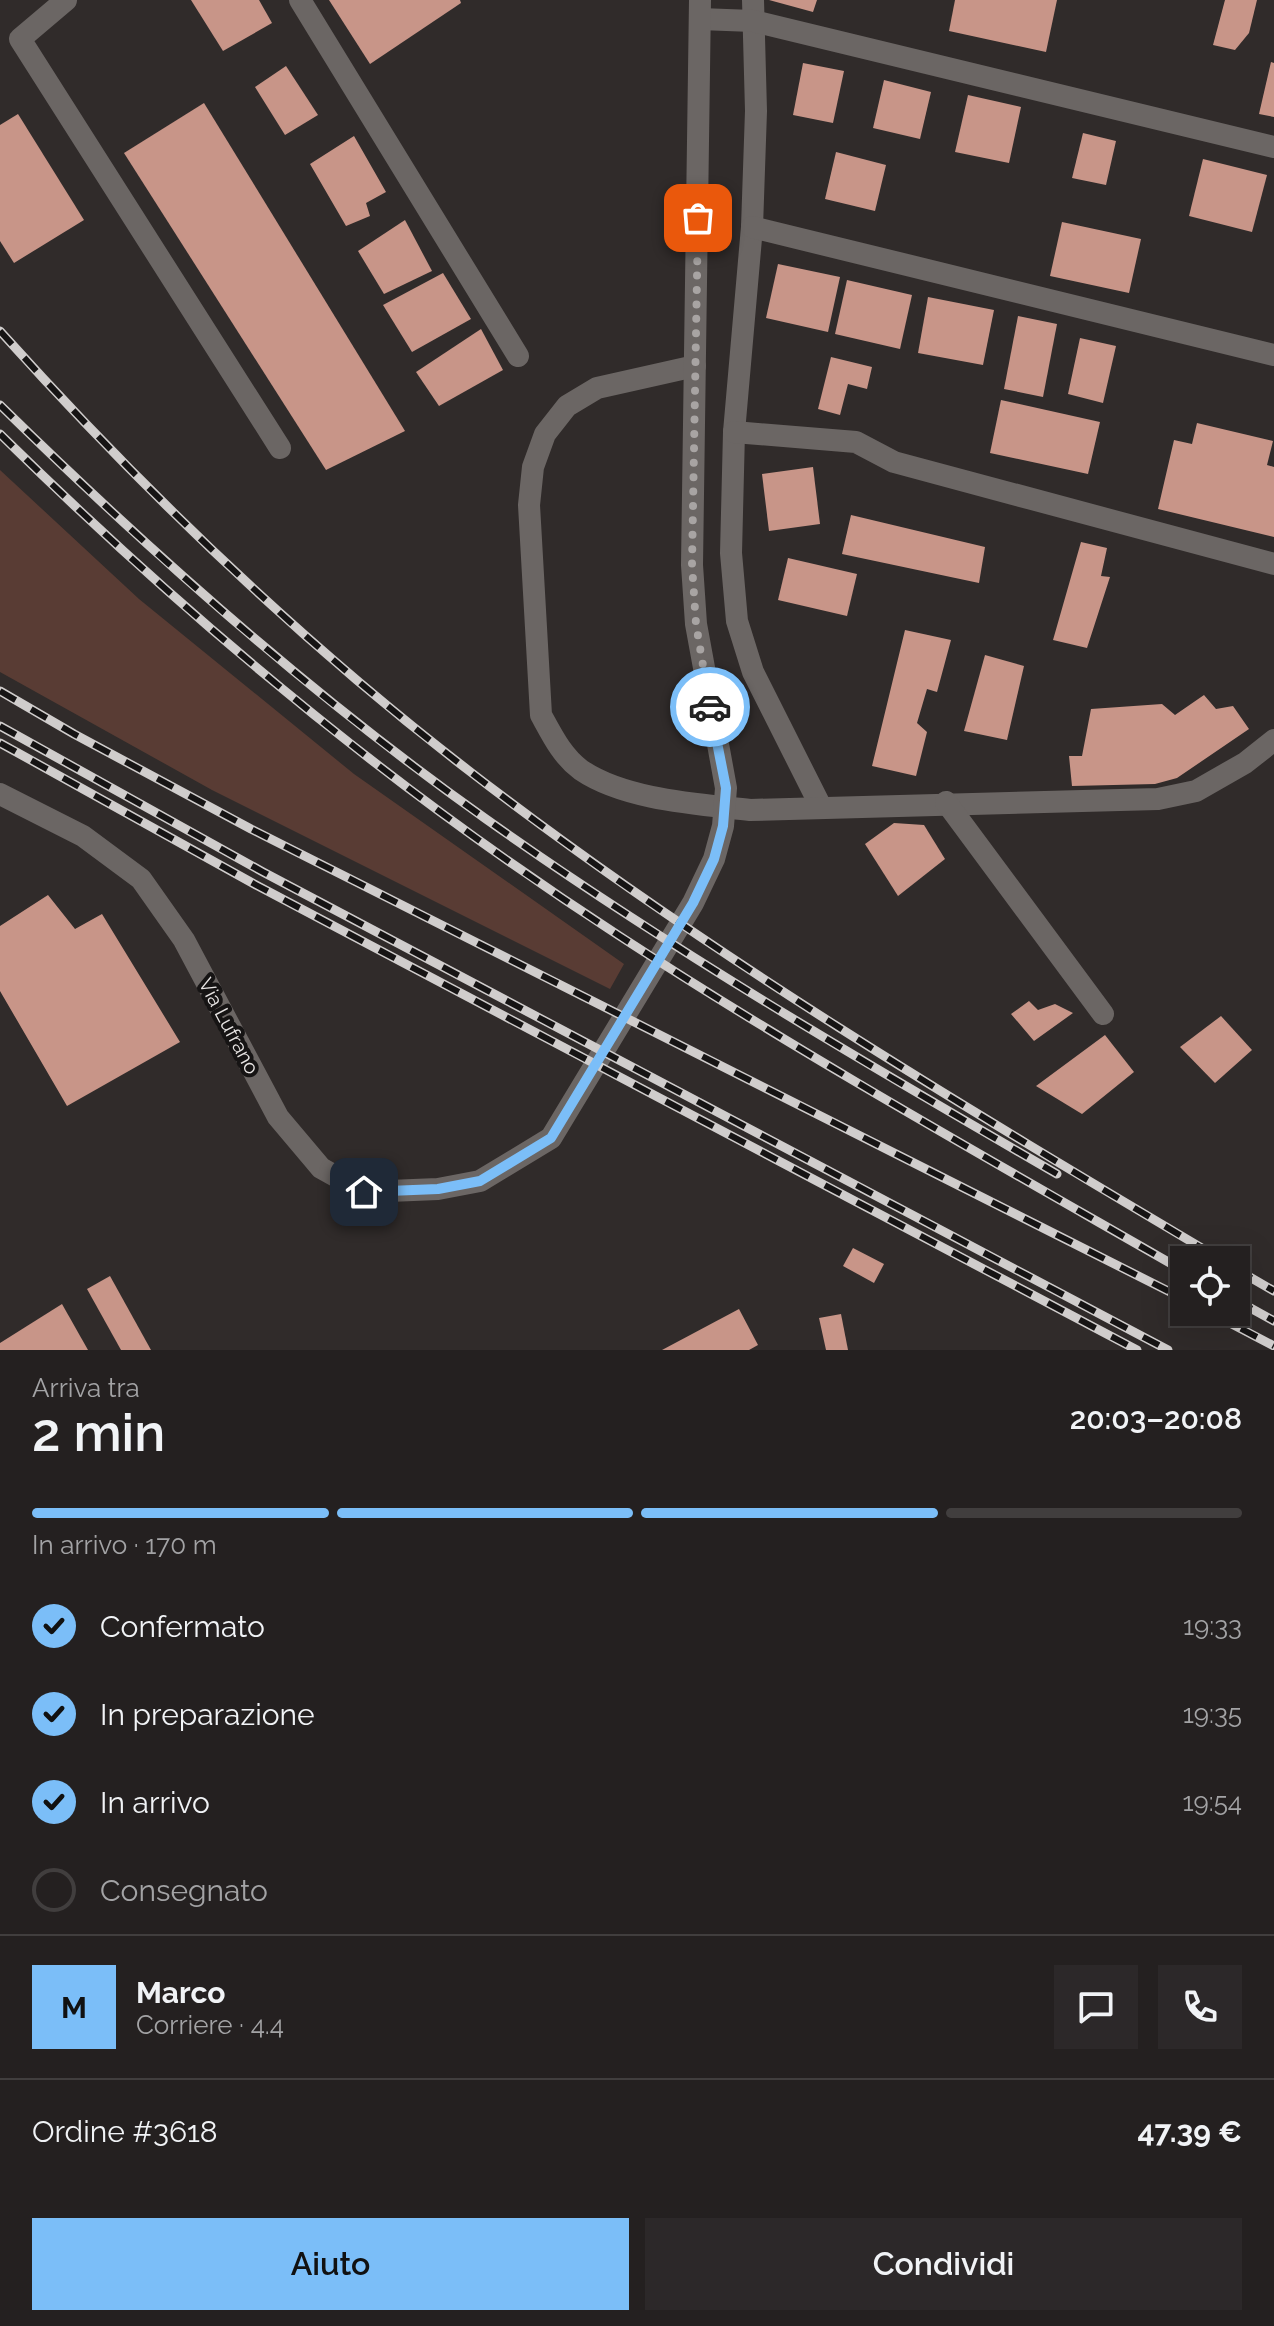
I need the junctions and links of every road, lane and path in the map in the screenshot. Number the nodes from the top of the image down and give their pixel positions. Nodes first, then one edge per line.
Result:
1 (66, 0) edge
2 (300, 0) edge
3 (700, 10) edge
4 (753, 10) edge
5 (1274, 147) edge
6 (752, 227) junction
7 (1274, 355) edge
8 (518, 356) dead end
9 (695, 366) junction
10 (734, 432) junction
11 (280, 448) dead end
12 (1274, 564) edge
13 (1274, 740) edge
14 (0, 794) edge
15 (946, 802) junction
16 (821, 807) junction
17 (1103, 1014) dead end

1 - 11 street
2 - 8 street
3 - 4 street
3 - 9 street
4 - 5 street
4 - 6 street
6 - 7 street
6 - 10 street
9 - 14 street, Via Lufrano
9 - 16 street
10 - 12 street
10 - 16 street
13 - 15 street
15 - 16 street
15 - 17 street

